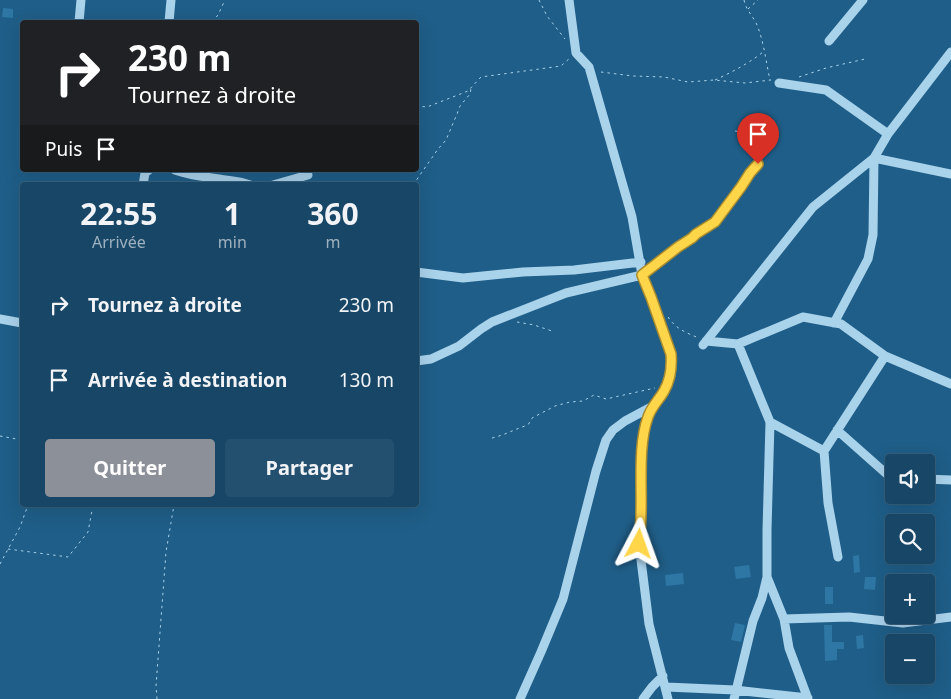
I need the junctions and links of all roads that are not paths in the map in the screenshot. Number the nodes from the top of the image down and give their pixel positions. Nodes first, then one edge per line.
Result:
1 (81, 0) edge
2 (171, 0) edge
3 (570, 0) edge
4 (863, 0) edge
5 (79, 20) edge
6 (169, 20) edge
7 (829, 41) dead end
8 (951, 52) edge
9 (775, 81) road end
10 (888, 134) junction
11 (874, 158) junction
12 (758, 164) dead end
13 (181, 172) edge
14 (951, 174) edge
15 (308, 175) dead end
16 (242, 182) edge
17 (284, 182) edge
18 (641, 262) junction
19 (419, 272) edge
20 (642, 275) junction
21 (0, 319) edge
22 (20, 323) edge
23 (834, 323) junction
24 (738, 344) junction
25 (885, 356) junction
26 (419, 361) edge
27 (951, 384) edge
28 (653, 406) junction
29 (770, 422) junction
30 (837, 430) junction
31 (824, 451) junction
32 (885, 472) edge
33 (935, 479) edge
34 (951, 480) edge
35 (838, 557) dead end
36 (767, 577) junction
37 (951, 617) edge
38 (784, 619) junction
39 (663, 676) junction
40 (666, 687) junction
41 (735, 695) edge
42 (808, 698) edge
43 (520, 699) edge
44 (644, 699) edge
45 (668, 699) edge

1 - 5 street
2 - 6 street
3 - 18 street
4 - 7 street
8 - 10 street
9 - 10 street
10 - 11 street
11 - 14 street
11 - 23 street
11 - 24 street
12 - 20 street
13 - 16 street
15 - 17 street
18 - 19 street
18 - 20 street
20 - 26 street
20 - 28 street
21 - 22 street
23 - 24 street
23 - 25 street
24 - 29 street
25 - 27 street
25 - 30 street
28 - 39 street
28 - 43 street
29 - 31 street
29 - 36 street
30 - 31 street
30 - 32 street
31 - 35 street
33 - 34 street
36 - 38 street
36 - 41 street
37 - 38 street
38 - 42 street
39 - 40 street
39 - 44 street
40 - 41 street
40 - 45 street
41 - 42 street

